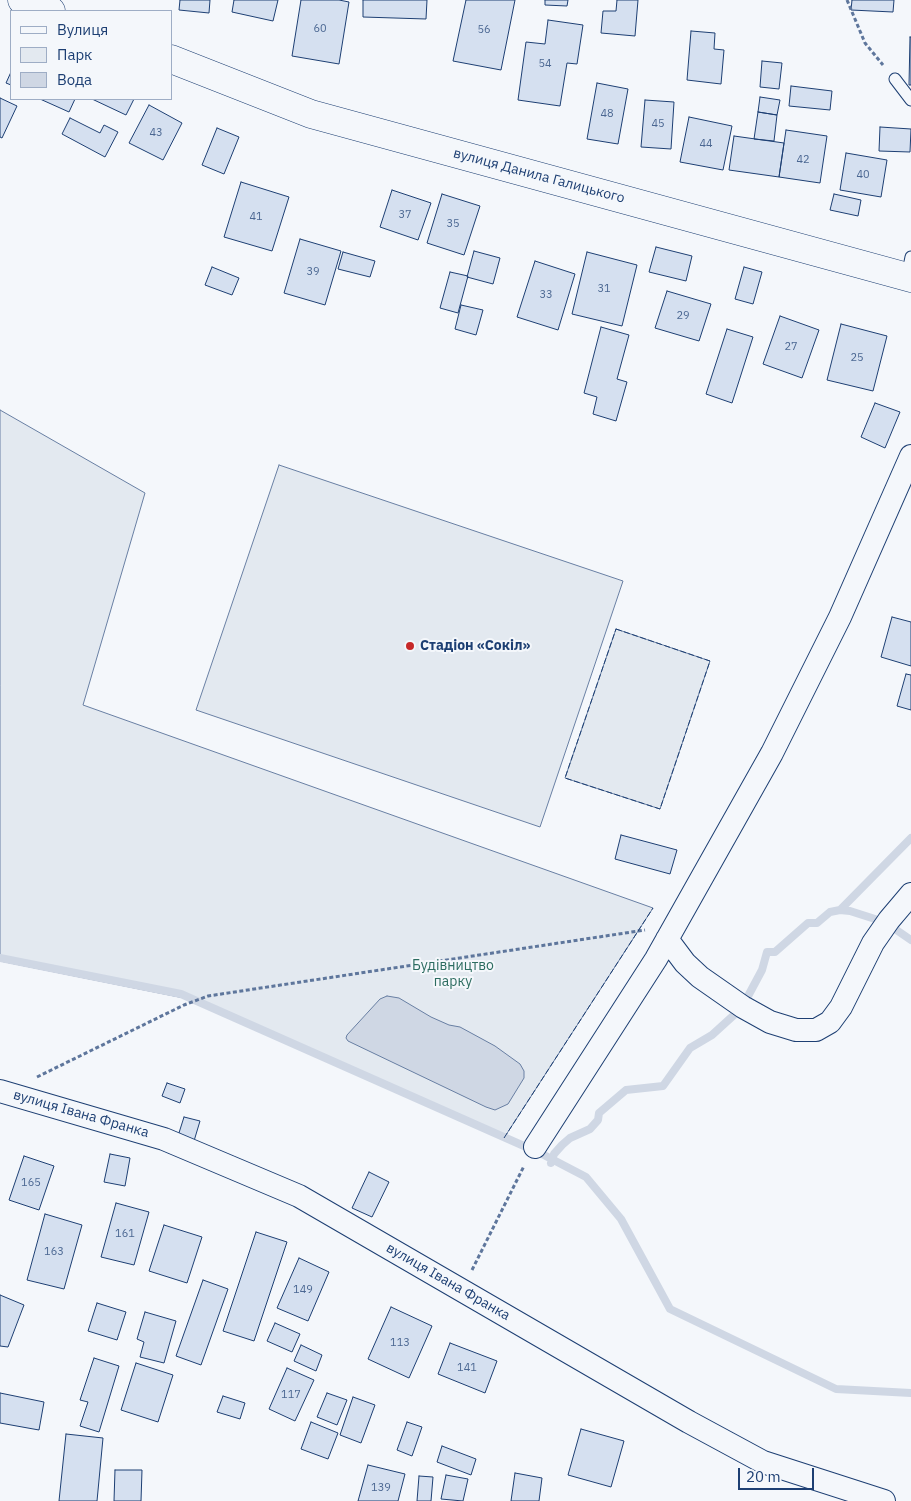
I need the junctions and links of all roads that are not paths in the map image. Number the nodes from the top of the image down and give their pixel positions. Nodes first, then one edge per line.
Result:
1 (22, 0) edge
2 (48, 10) edge
3 (172, 59) edge
4 (895, 79) road end
5 (911, 100) edge
6 (910, 270) edge
7 (911, 456) edge
8 (911, 894) edge
9 (671, 932) junction
10 (3, 1092) edge
11 (535, 1147) dead end
12 (884, 1501) edge

1 - 2 street
3 - 6 street, вулиця Данила Галицького
4 - 5 lane
7 - 9 street
8 - 9 street
9 - 11 street
10 - 12 street, вулиця Івана Франка

